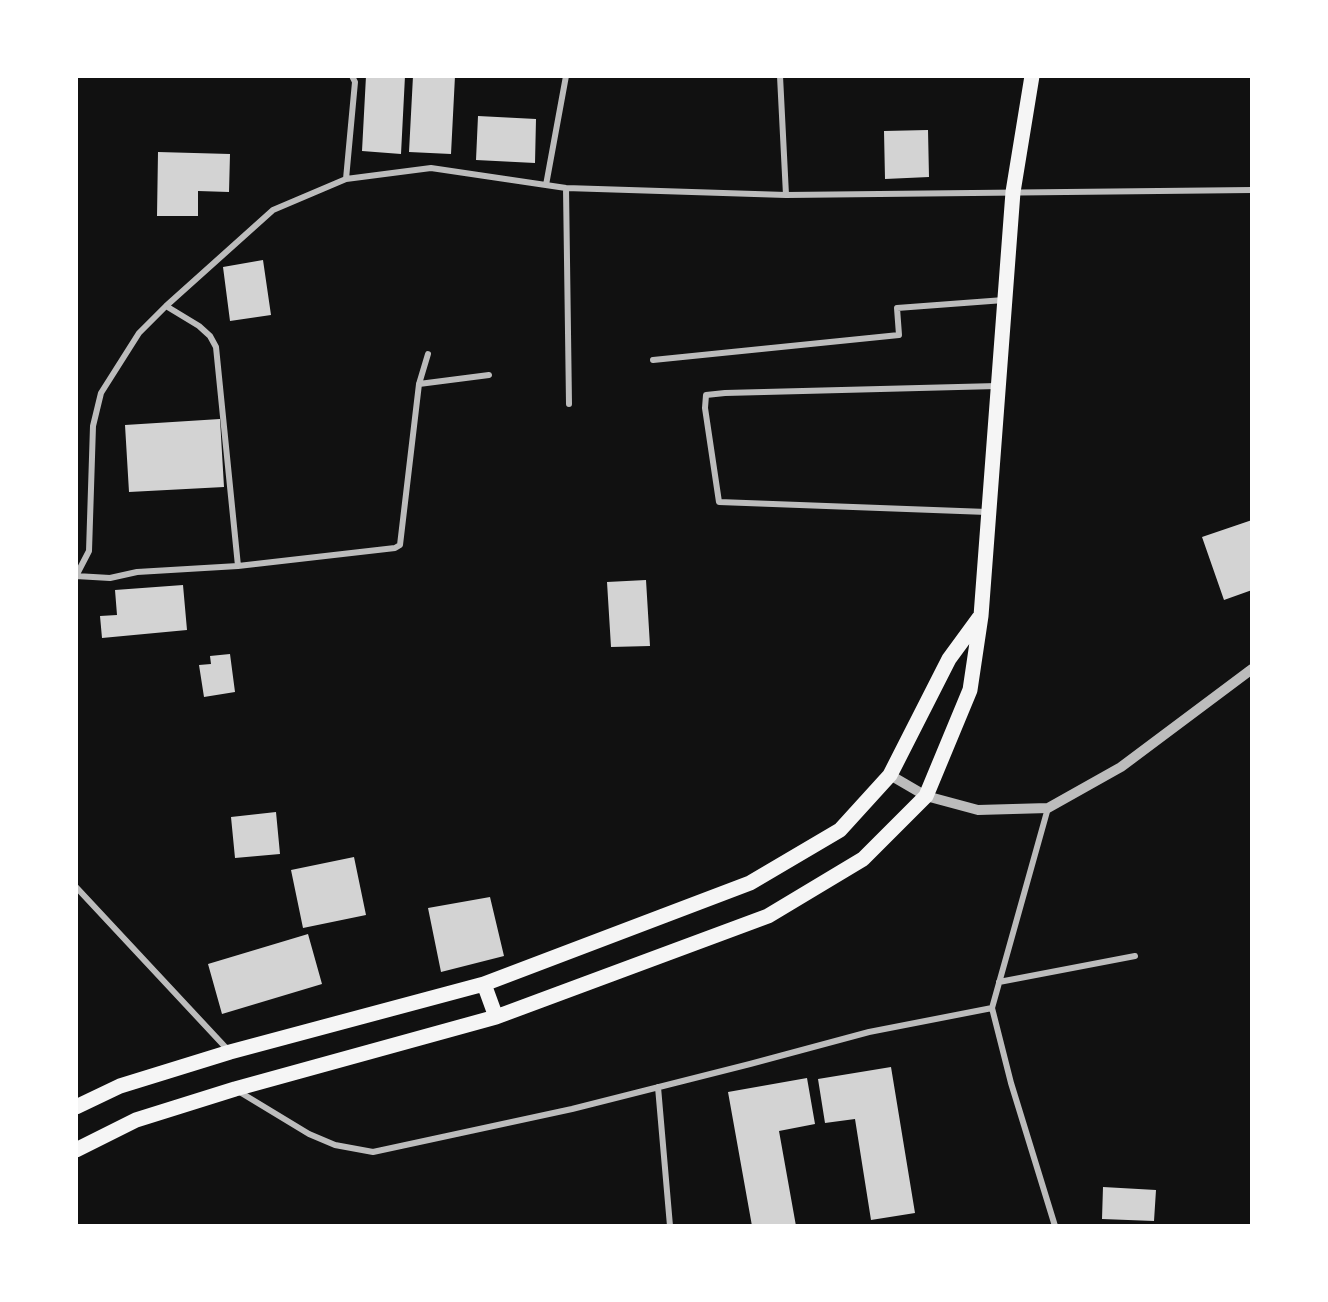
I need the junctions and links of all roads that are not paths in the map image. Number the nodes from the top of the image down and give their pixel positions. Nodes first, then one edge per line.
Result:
1 (352, 76) edge
2 (566, 76) edge
3 (780, 76) edge
4 (1032, 76) edge
5 (346, 178) junction
6 (546, 185) junction
7 (566, 188) junction
8 (1251, 190) edge
9 (1013, 192) junction
10 (786, 195) junction
11 (1005, 300) junction
12 (166, 306) junction
13 (428, 354) dead end
14 (653, 360) dead end
15 (489, 375) dead end
16 (419, 384) junction
17 (999, 386) junction
18 (568, 404) dead end
19 (988, 512) junction
20 (238, 566) junction
21 (76, 576) edge
22 (981, 616) junction
23 (1251, 669) edge
24 (890, 775) junction
25 (926, 796) junction
26 (1048, 808) junction
27 (76, 887) edge
28 (1135, 956) dead end
29 (999, 982) junction
30 (484, 984) junction
31 (992, 1008) junction
32 (496, 1017) junction
33 (230, 1052) junction
34 (658, 1087) junction
35 (235, 1089) junction
36 (76, 1107) edge
37 (76, 1150) edge
38 (670, 1226) edge
39 (1055, 1226) edge

1 - 5 street
2 - 6 street
3 - 10 street
4 - 9 main road
5 - 6 street
5 - 12 street
6 - 7 street
7 - 10 street
7 - 18 street
8 - 9 street
9 - 10 street
9 - 11 main road
11 - 14 street
11 - 17 main road
12 - 20 street
12 - 21 street
13 - 16 street
15 - 16 street
16 - 20 street
17 - 19 main road
17 - 19 street
19 - 22 main road
20 - 21 street
22 - 24 main road
22 - 25 main road
23 - 26 street
24 - 25 street
24 - 30 main road
25 - 26 street
25 - 32 main road
26 - 29 street
27 - 33 street
28 - 29 street
29 - 31 street
30 - 32 main road
30 - 33 main road
31 - 34 street
31 - 39 street
32 - 35 main road
33 - 36 main road
34 - 35 street
34 - 38 street
35 - 37 main road

